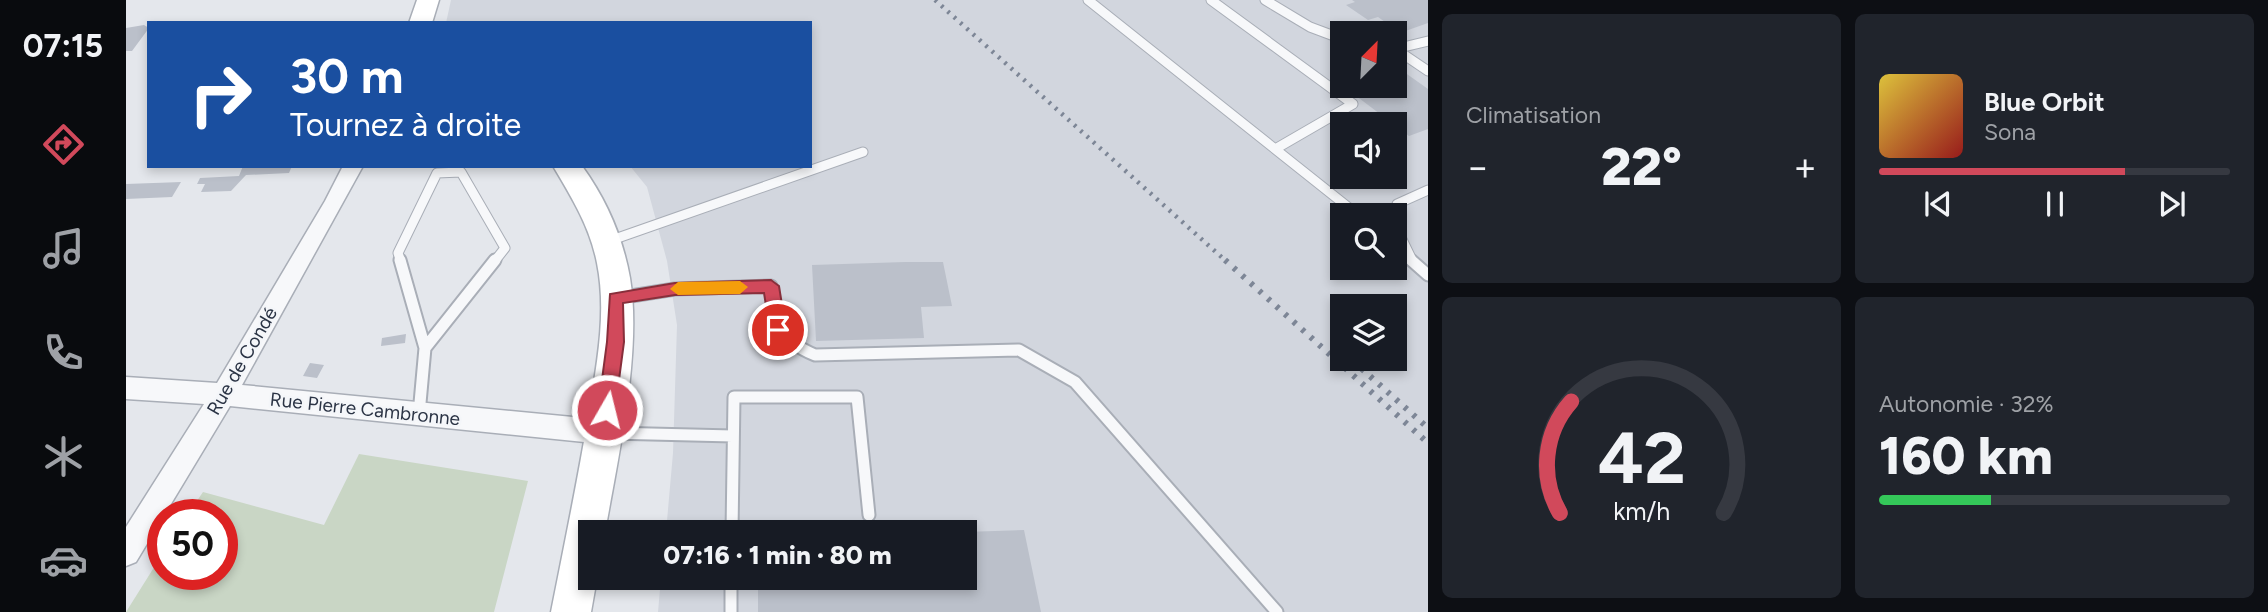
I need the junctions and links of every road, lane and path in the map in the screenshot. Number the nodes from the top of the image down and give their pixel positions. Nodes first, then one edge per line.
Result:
1 (428, 0) edge
2 (1088, 0) edge
3 (1211, 0) edge
4 (1265, 0) edge
5 (421, 21) edge
6 (1330, 34) edge
7 (1428, 41) edge
8 (1407, 47) edge
9 (1407, 57) edge
10 (1428, 71) edge
11 (1277, 148) junction
12 (863, 152) dead end
13 (352, 168) edge
14 (568, 168) edge
15 (1428, 190) edge
16 (1343, 203) edge
17 (606, 242) junction
18 (1407, 256) edge
19 (1412, 260) junction
20 (1428, 275) edge
21 (615, 298) junction
22 (425, 348) junction
23 (126, 388) edge
24 (224, 394) junction
25 (419, 414) junction
26 (604, 432) junction
27 (733, 436) junction
28 (869, 515) dead end
29 (732, 520) edge
30 (126, 552) edge
31 (731, 590) edge
32 (570, 612) edge
33 (731, 612) edge
34 (1278, 612) edge

1 - 5 main road
2 - 11 lane
3 - 11 lane
4 - 6 lane
7 - 8 lane
9 - 10 lane
11 - 16 lane
12 - 17 lane
13 - 24 street, Rue de Condé
14 - 17 main road
15 - 19 lane
17 - 21 main road
18 - 19 lane
19 - 20 lane
21 - 26 main road
21 - 34 lane
22 - 22 lane
22 - 25 lane
23 - 24 street, Rue Pierre Cambronne
24 - 25 street, Rue Pierre Cambronne
24 - 30 street, Rue de Condé
25 - 26 street, Rue Pierre Cambronne
26 - 27 lane
26 - 32 main road
27 - 28 lane
27 - 29 lane
31 - 33 lane

